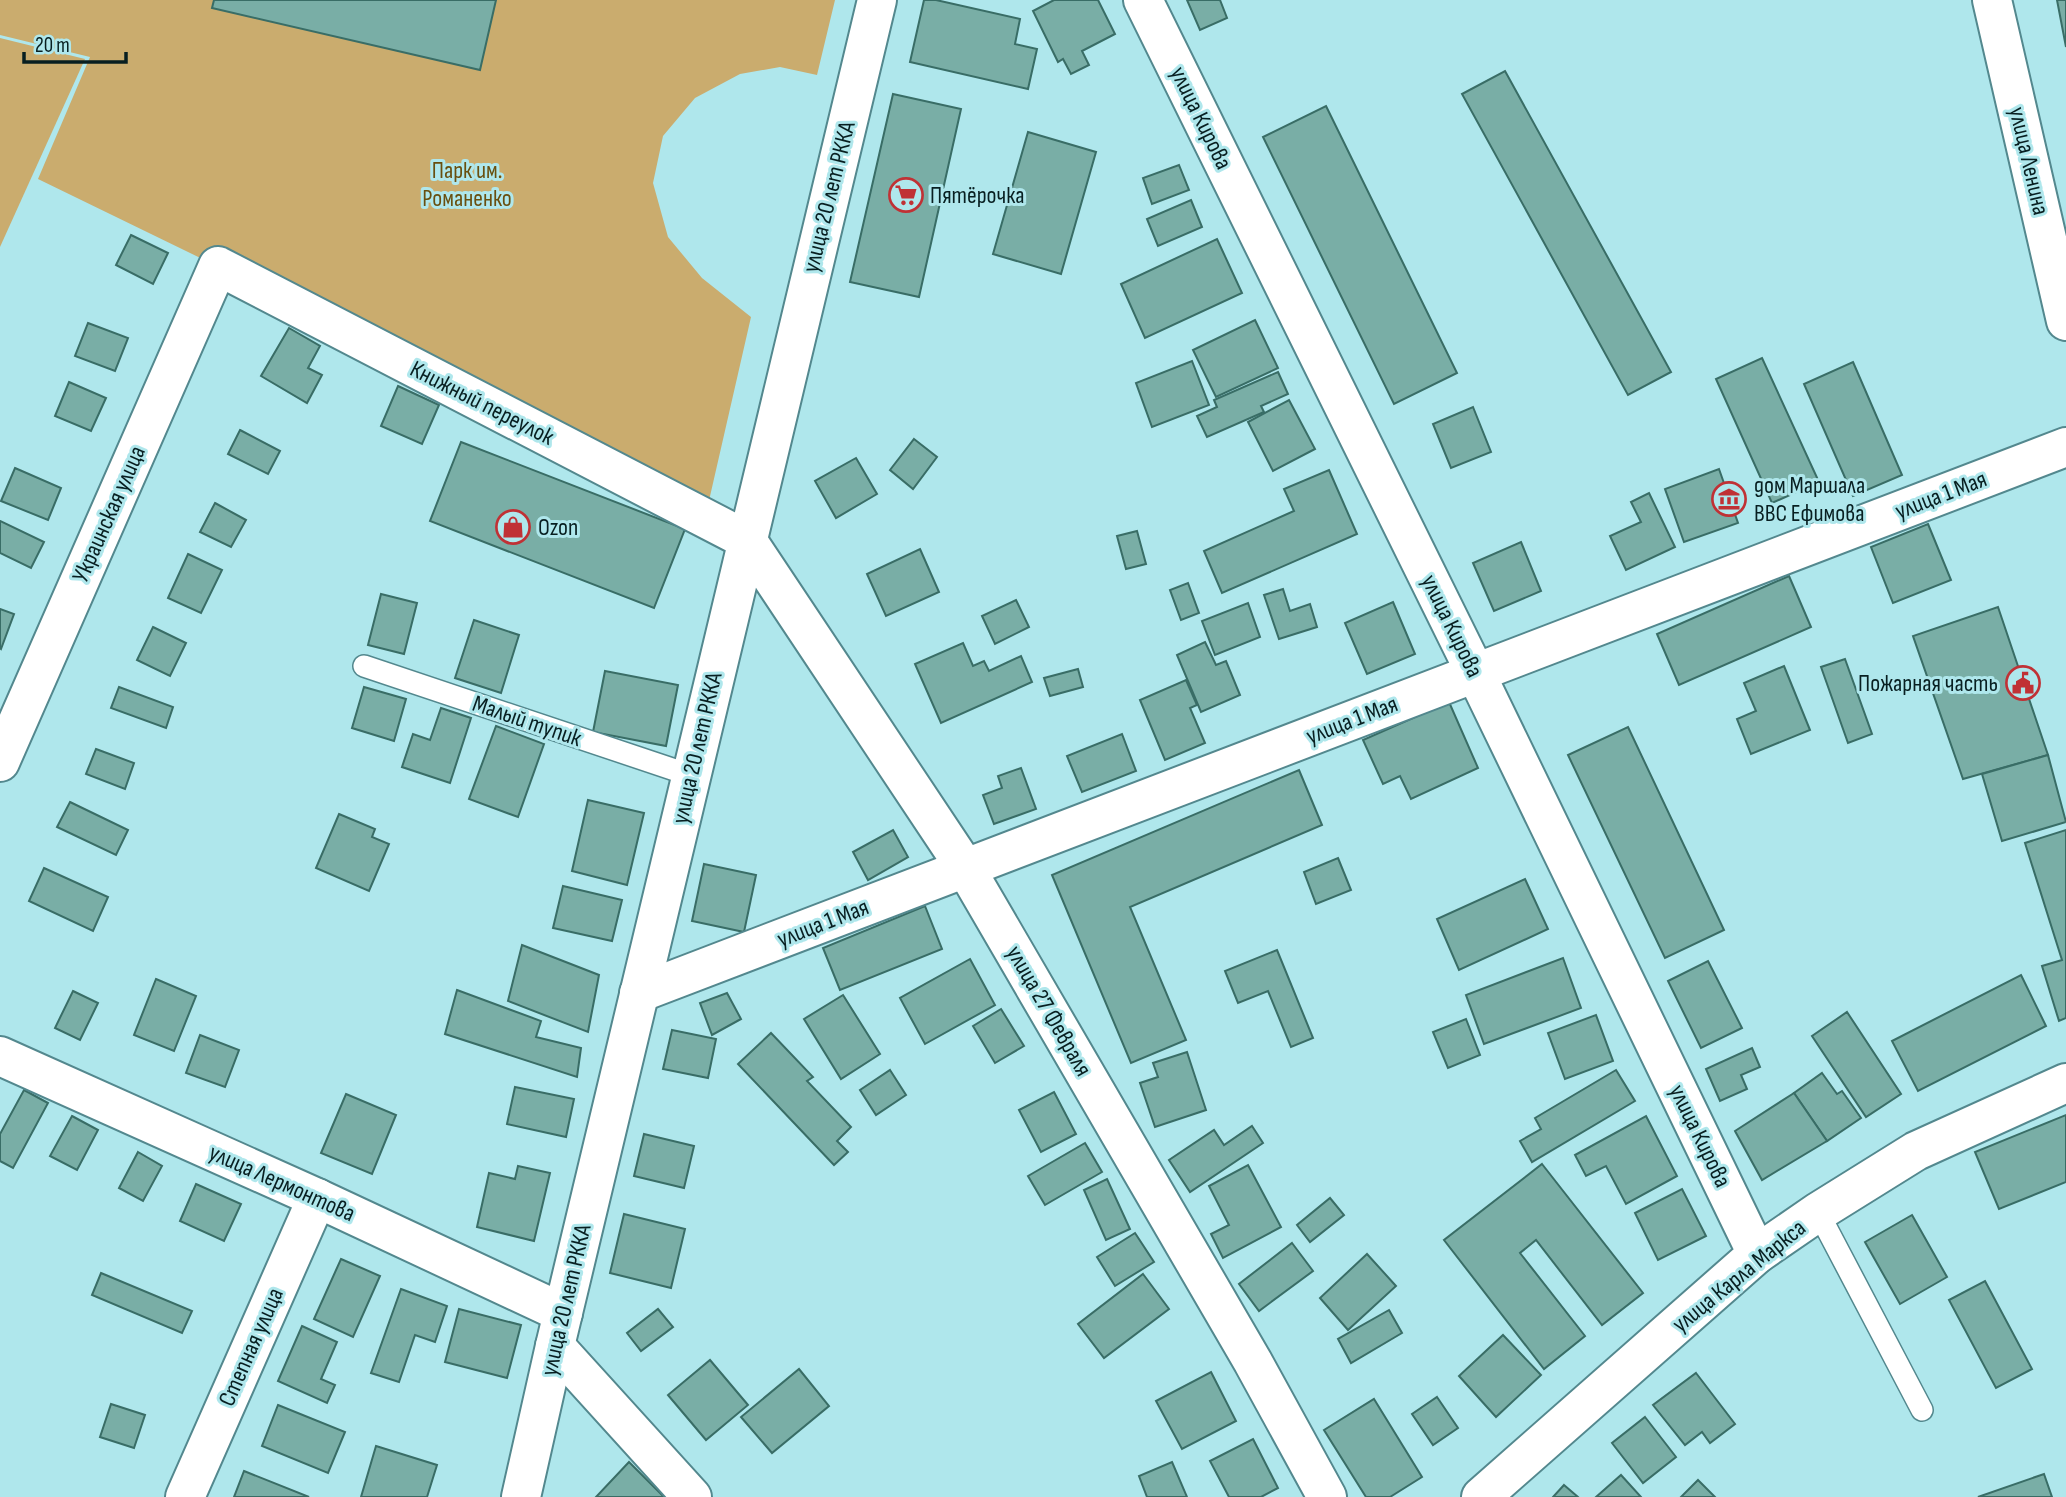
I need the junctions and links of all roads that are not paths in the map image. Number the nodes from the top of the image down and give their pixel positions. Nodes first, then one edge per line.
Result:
1 (877, 0) edge
2 (1143, 0) edge
3 (1992, 0) edge
4 (218, 267) joint
5 (2066, 321) edge
6 (2066, 447) edge
7 (747, 540) junction
8 (364, 666) dead end
9 (1475, 672) junction
10 (0, 762) edge
11 (690, 775) junction
12 (966, 869) junction
13 (639, 993) junction
14 (0, 1056) edge
15 (2066, 1083) edge
16 (317, 1198) junction
17 (1818, 1212) junction
18 (1758, 1254) junction
19 (559, 1329) junction
20 (1922, 1410) dead end
21 (185, 1497) edge
22 (521, 1497) edge
23 (692, 1497) edge
24 (1327, 1497) edge
25 (1481, 1497) edge

1 - 7 street, улица 20 лет РККА
2 - 9 street, улица Кирова
3 - 5 street, улица Ленина
4 - 7 street, Книжный переулок
4 - 10 street, Украинская улица
6 - 9 street, улица 1 Мая
7 - 11 street, улица 20 лет РККА
7 - 12 street, улица 27 Февраля
8 - 11 lane, Малый тупик
9 - 12 street, улица 1 Мая
9 - 18 street, улица Кирова
11 - 13 street, улица 20 лет РККА
12 - 13 street, улица 1 Мая
12 - 24 street, улица 27 Февраля
13 - 19 street, улица 20 лет РККА
14 - 16 street, улица Лермонтова
15 - 17 street, улица Карла Маркса
16 - 19 street, улица Лермонтова
16 - 21 street, Степная улица
17 - 18 street, улица Карла Маркса
17 - 20 lane
18 - 25 street, улица Карла Маркса
19 - 22 street, улица 20 лет РККА
19 - 23 street, улица Лермонтова

